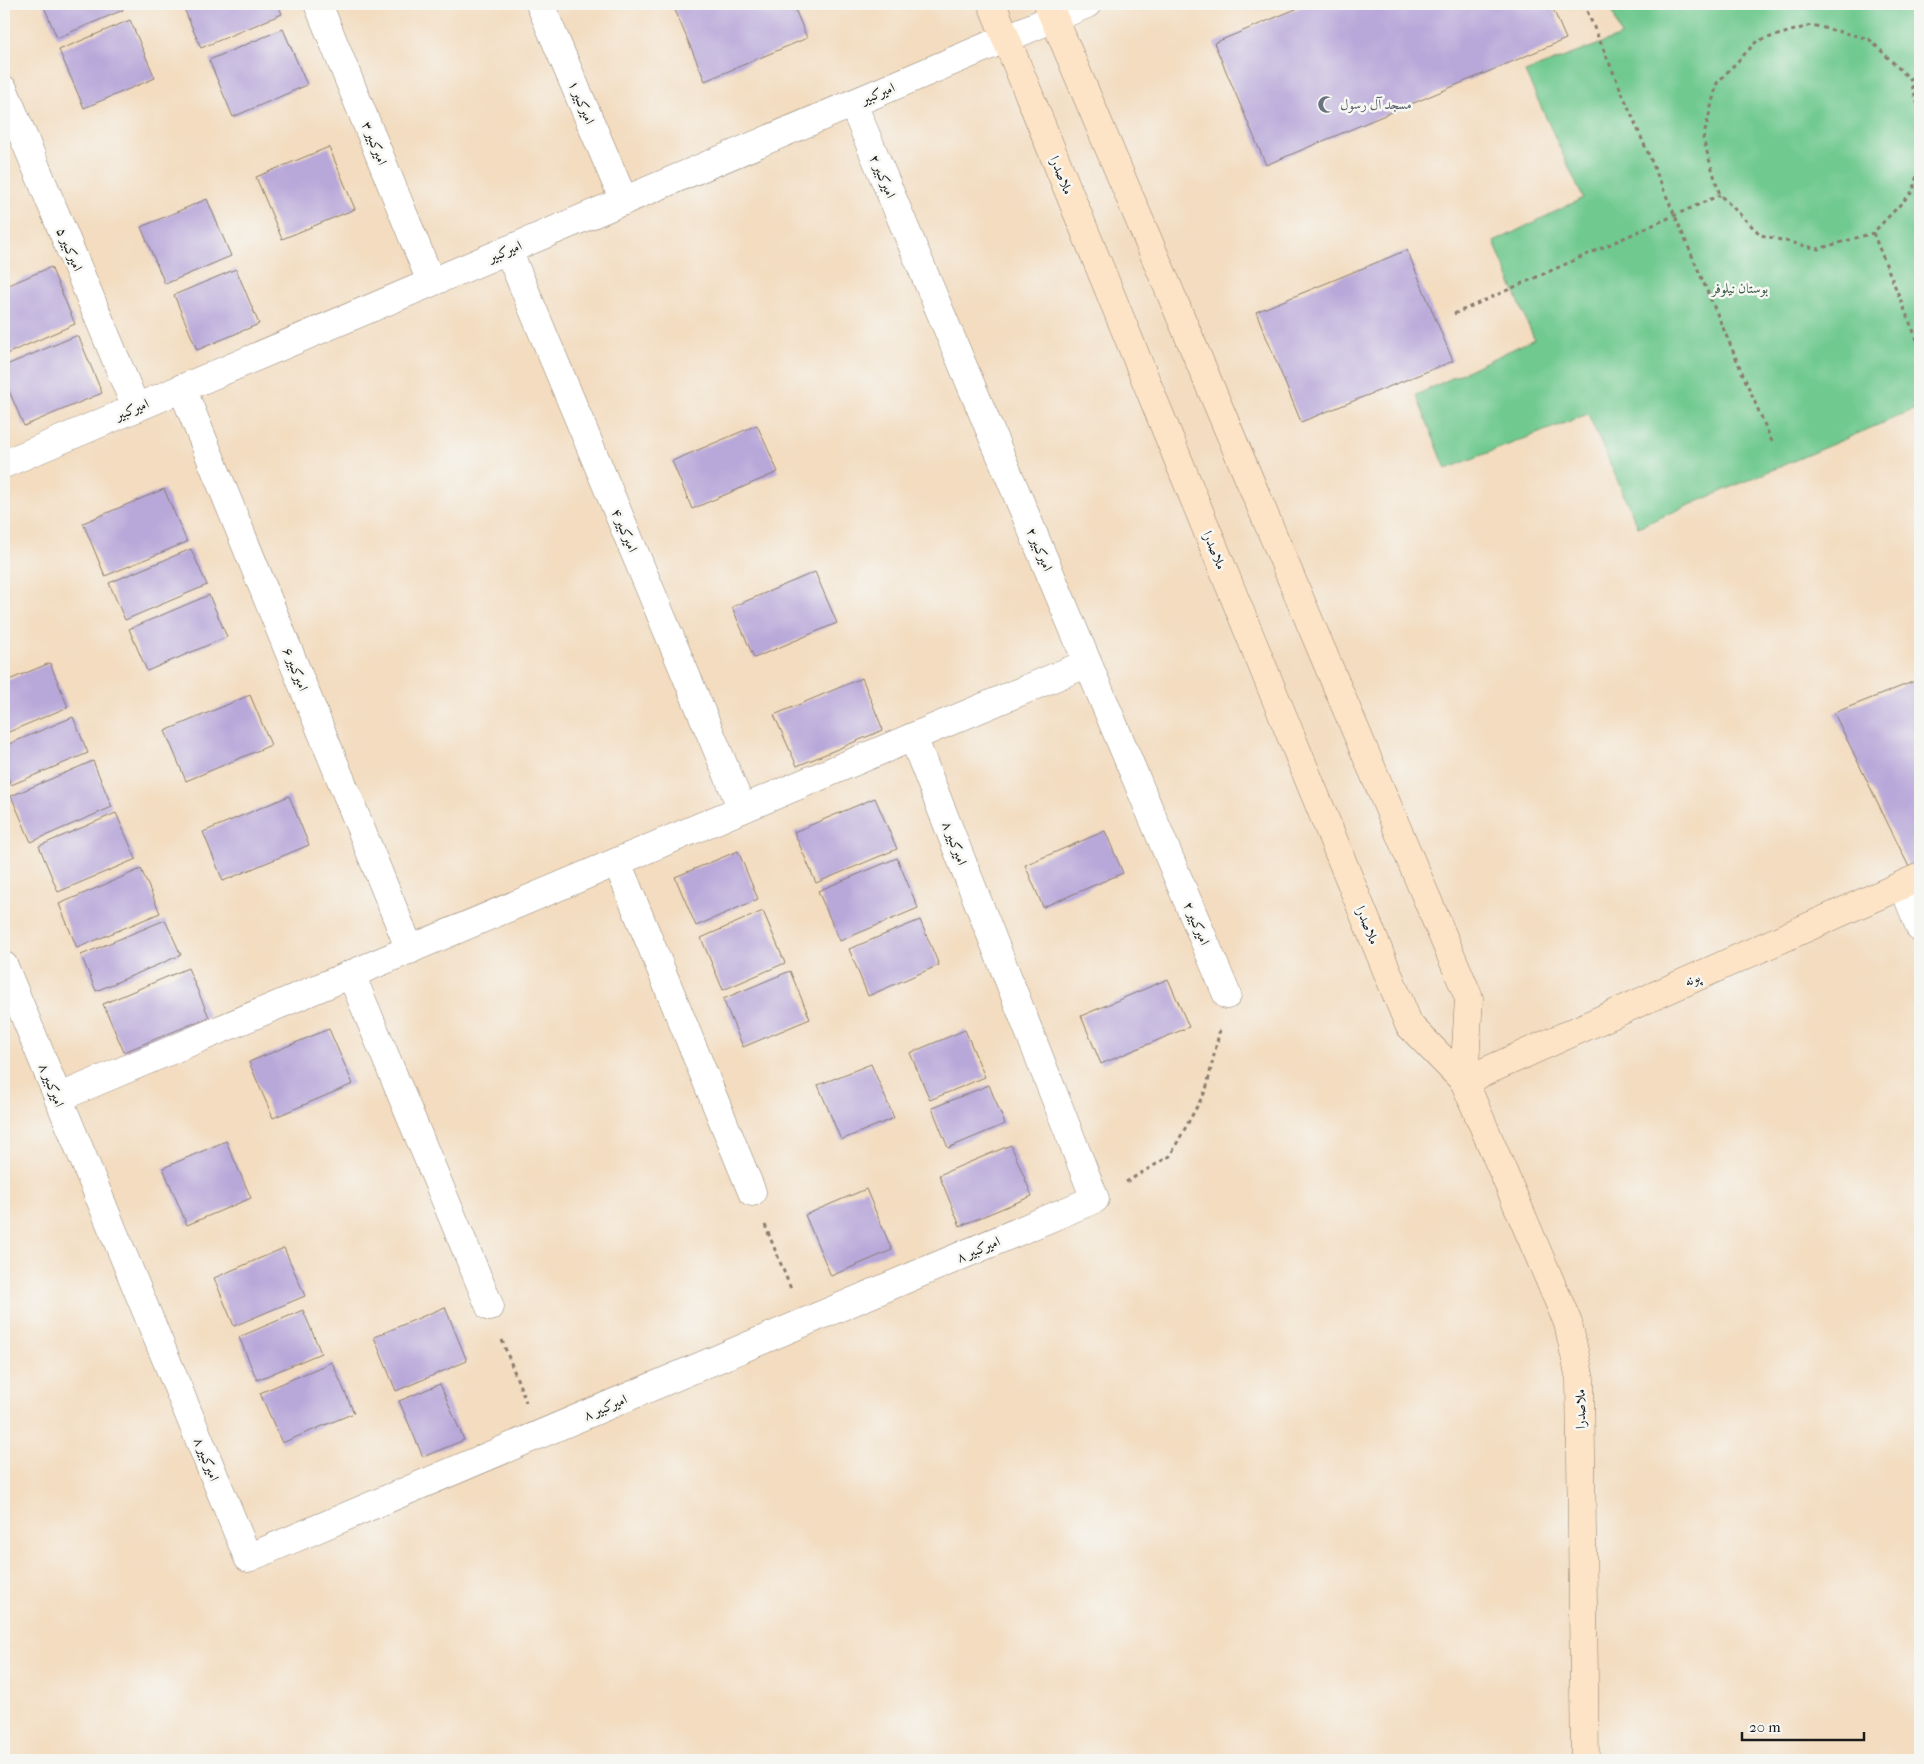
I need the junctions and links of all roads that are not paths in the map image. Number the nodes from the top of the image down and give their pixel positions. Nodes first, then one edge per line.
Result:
1 (318, 4) edge
2 (540, 4) edge
3 (992, 4) edge
4 (1087, 4) edge
5 (1051, 11) edge
6 (1007, 39) junction
7 (4, 90) edge
8 (853, 104) junction
9 (624, 201) junction
10 (508, 250) junction
11 (431, 282) junction
12 (182, 388) junction
13 (136, 408) junction
14 (4, 464) edge
15 (1088, 663) junction
16 (913, 737) junction
17 (742, 809) junction
18 (617, 862) junction
19 (1911, 881) edge
20 (1920, 928) edge
21 (410, 950) junction
22 (4, 966) edge
23 (351, 974) junction
24 (1227, 994) road end
25 (1464, 1081) junction
26 (58, 1098) junction
27 (752, 1192) road end
28 (490, 1307) road end
29 (1585, 1760) edge

1 - 11 street, امیرکبیر ۳
2 - 9 street, امیرکبیر ۱
3 - 6 street, ملاصدرا
4 - 5 street, امیرکبیر
5 - 6 street, امیرکبیر
5 - 25 street, ملاصدرا
6 - 8 street, امیرکبیر
6 - 25 street, ملاصدرا
7 - 13 street, امیرکبیر ۵
8 - 9 street, امیرکبیر
8 - 15 street, امیرکبیر ۲
9 - 10 street, امیرکبیر
10 - 11 street, امیرکبیر
10 - 17 street, امیرکبیر ۴
11 - 12 street, امیرکبیر
12 - 13 street, امیرکبیر
12 - 21 street, امیرکبیر ۶
13 - 14 street, امیرکبیر
15 - 16 street
15 - 24 street, امیرکبیر ۲
16 - 17 street
16 - 26 street, امیرکبیر ۸
17 - 18 street
18 - 21 street
18 - 27 street
19 - 20 street
19 - 25 street, پونه
21 - 23 street
22 - 26 street, امیرکبیر ۸
23 - 26 street
23 - 28 street
25 - 29 street, ملاصدرا

